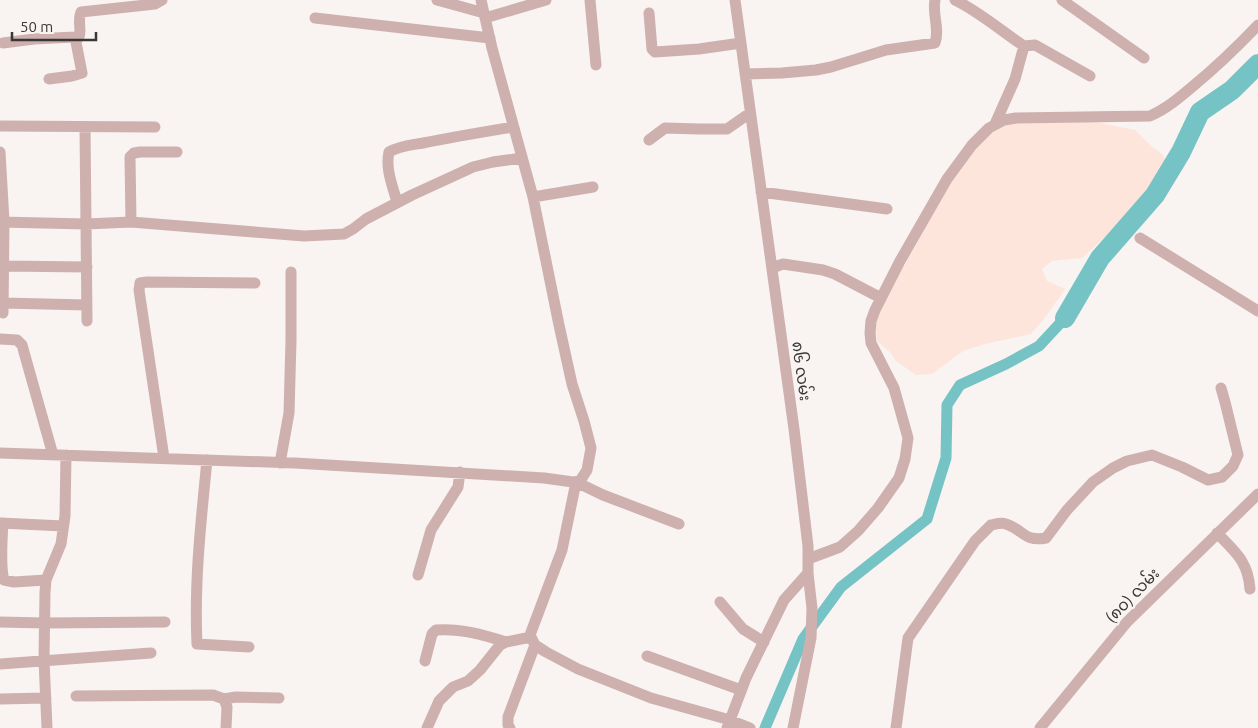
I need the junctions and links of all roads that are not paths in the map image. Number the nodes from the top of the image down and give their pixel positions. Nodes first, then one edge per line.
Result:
1 (162, 0) edge
2 (437, 0) edge
3 (481, 0) edge
4 (546, 0) edge
5 (590, 0) edge
6 (735, 0) edge
7 (935, 0) edge
8 (955, 0) edge
9 (1062, 0) edge
10 (649, 13) dead end
11 (484, 16) junction
12 (315, 18) dead end
13 (1258, 25) edge
14 (75, 37) junction
15 (490, 38) junction
16 (3, 43) dead end
17 (741, 43) junction
18 (1024, 46) junction
19 (1144, 58) dead end
20 (596, 65) dead end
21 (745, 74) junction
22 (1090, 76) dead end
23 (49, 79) dead end
24 (750, 113) junction
25 (995, 124) junction
26 (0, 126) edge
27 (85, 127) junction
28 (155, 127) dead end
29 (513, 127) junction
30 (649, 140) dead end
31 (0, 152) edge
32 (177, 152) dead end
33 (522, 158) junction
34 (1, 175) edge
35 (593, 187) dead end
36 (761, 192) junction
37 (533, 198) junction
38 (397, 202) junction
39 (887, 209) dead end
40 (2, 222) edge
41 (131, 222) junction
42 (86, 224) junction
43 (1140, 238) dead end
44 (4, 266) junction
45 (87, 268) junction
46 (772, 268) junction
47 (290, 272) dead end
48 (255, 283) dead end
49 (881, 298) junction
50 (87, 305) junction
51 (1258, 311) edge
52 (87, 321) dead end
53 (0, 339) edge
54 (1221, 388) dead end
55 (1, 450) edge
56 (53, 455) junction
57 (66, 456) junction
58 (164, 458) junction
59 (207, 460) junction
60 (280, 463) junction
61 (460, 472) junction
62 (576, 482) junction
63 (1258, 494) edge
64 (2, 523) edge
65 (679, 524) dead end
66 (64, 526) junction
67 (1217, 534) junction
68 (808, 559) junction
69 (808, 574) junction
70 (418, 575) dead end
71 (46, 580) junction
72 (1250, 589) dead end
73 (720, 602) dead end
74 (0, 622) edge
75 (165, 622) dead end
76 (44, 623) junction
77 (533, 641) junction
78 (506, 642) junction
79 (764, 642) junction
80 (249, 647) dead end
81 (151, 653) dead end
82 (647, 656) dead end
83 (44, 660) junction
84 (425, 661) dead end
85 (0, 664) edge
86 (742, 690) junction
87 (76, 696) dead end
88 (0, 698) edge
89 (46, 698) junction
90 (279, 698) dead end
91 (224, 699) junction
92 (729, 724) edge
93 (47, 728) edge
94 (226, 728) edge
95 (427, 728) edge
96 (510, 728) edge
97 (750, 728) edge
98 (792, 728) edge
99 (896, 728) edge
100 (1040, 728) edge

1 - 14 street
2 - 11 street
3 - 11 street
4 - 11 street
5 - 20 street
6 - 17 street, ၈၆ လမ်း
7 - 21 street
8 - 18 street
9 - 19 street
10 - 17 street
11 - 15 street
12 - 15 street
13 - 25 street
14 - 16 street
14 - 23 street
15 - 29 street
17 - 21 street, ၈၆ လမ်း
18 - 22 street
18 - 25 street
21 - 24 street, ၈၆ လမ်း
24 - 30 street
24 - 36 street, ၈၆ လမ်း
25 - 49 street
26 - 27 street
27 - 28 street
27 - 42 street
29 - 33 street
29 - 38 street
31 - 34 street
32 - 41 street
33 - 37 street
33 - 38 street
34 - 40 street
35 - 37 street
36 - 39 street
36 - 46 street, ၈၆ လမ်း
37 - 62 street
38 - 41 street
40 - 42 street
40 - 44 street
41 - 42 street
42 - 45 street
43 - 51 street
44 - 45 street
44 - 50 street
45 - 50 street
46 - 49 street
46 - 68 street, ၈၆ လမ်း
47 - 60 street
48 - 58 street
49 - 68 street
50 - 52 street
53 - 56 street
54 - 99 street
55 - 56 street
56 - 57 street
57 - 58 street
57 - 66 street
58 - 59 street
59 - 60 street
59 - 80 street
60 - 61 street
61 - 62 street
61 - 70 street
62 - 65 street
62 - 77 street
63 - 67 street, (၈၀) လမ်း
64 - 66 street
64 - 71 street
66 - 71 street
67 - 72 street
67 - 100 street, (၈၀) လမ်း
68 - 69 street, ၈၆ လမ်း
69 - 79 street
69 - 98 street, ၈၆ လမ်း
71 - 76 street
73 - 79 street
74 - 76 street
75 - 76 street
76 - 83 street
77 - 78 street
77 - 92 street
77 - 96 street
78 - 84 street
78 - 95 street
79 - 86 street
81 - 83 street
82 - 86 street
83 - 85 street
83 - 89 street
86 - 92 street
87 - 91 street
88 - 89 street
89 - 93 street
90 - 91 street
91 - 94 street
92 - 97 street

